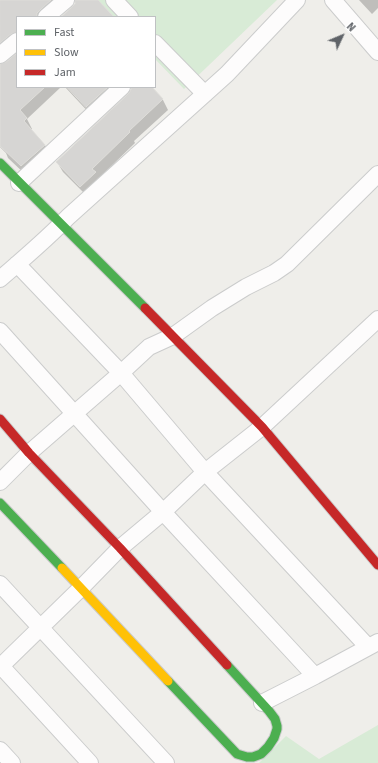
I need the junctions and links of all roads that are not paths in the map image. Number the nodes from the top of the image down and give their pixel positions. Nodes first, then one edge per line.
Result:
1 (66, 0) edge
2 (114, 0) edge
3 (297, 0) edge
4 (333, 0) edge
5 (47, 16) edge
6 (129, 16) edge
7 (16, 42) edge
8 (157, 50) edge
9 (378, 52) edge
10 (0, 55) edge
11 (121, 88) edge
12 (205, 94) junction
13 (0, 163) edge
14 (378, 174) edge
15 (18, 183) junction
16 (61, 224) junction
17 (18, 264) junction
18 (0, 279) edge
19 (378, 319) edge
20 (0, 331) edge
21 (173, 336) junction
22 (121, 374) junction
23 (74, 413) junction
24 (0, 419) edge
25 (262, 428) junction
26 (28, 453) junction
27 (205, 472) junction
28 (0, 482) edge
29 (0, 503) edge
30 (163, 512) junction
31 (120, 548) junction
32 (378, 565) edge
33 (0, 584) edge
34 (81, 588) junction
35 (40, 628) junction
36 (373, 644) edge
37 (0, 666) edge
38 (315, 676) junction
39 (262, 702) junction
40 (0, 750) edge
41 (12, 763) edge
42 (90, 763) edge
43 (166, 763) edge

1 - 5 street
2 - 6 street
3 - 12 street
4 - 9 street
7 - 10 street
8 - 12 street
11 - 15 street
12 - 16 street
13 - 15 street
14 - 21 street
15 - 16 street
16 - 17 street
16 - 21 street
17 - 18 street
17 - 22 street
19 - 25 street
20 - 23 street
21 - 22 street
21 - 25 street
22 - 23 street
22 - 27 street
23 - 26 street
23 - 30 street
24 - 26 street
25 - 27 street
25 - 32 street
26 - 28 street
26 - 31 street
27 - 30 street
27 - 36 street
29 - 34 street
30 - 31 street
30 - 38 street
31 - 34 street
31 - 39 street
33 - 35 street
34 - 35 street
34 - 39 street
35 - 37 street
35 - 43 street
36 - 38 street
37 - 42 street
38 - 39 street
40 - 41 street

